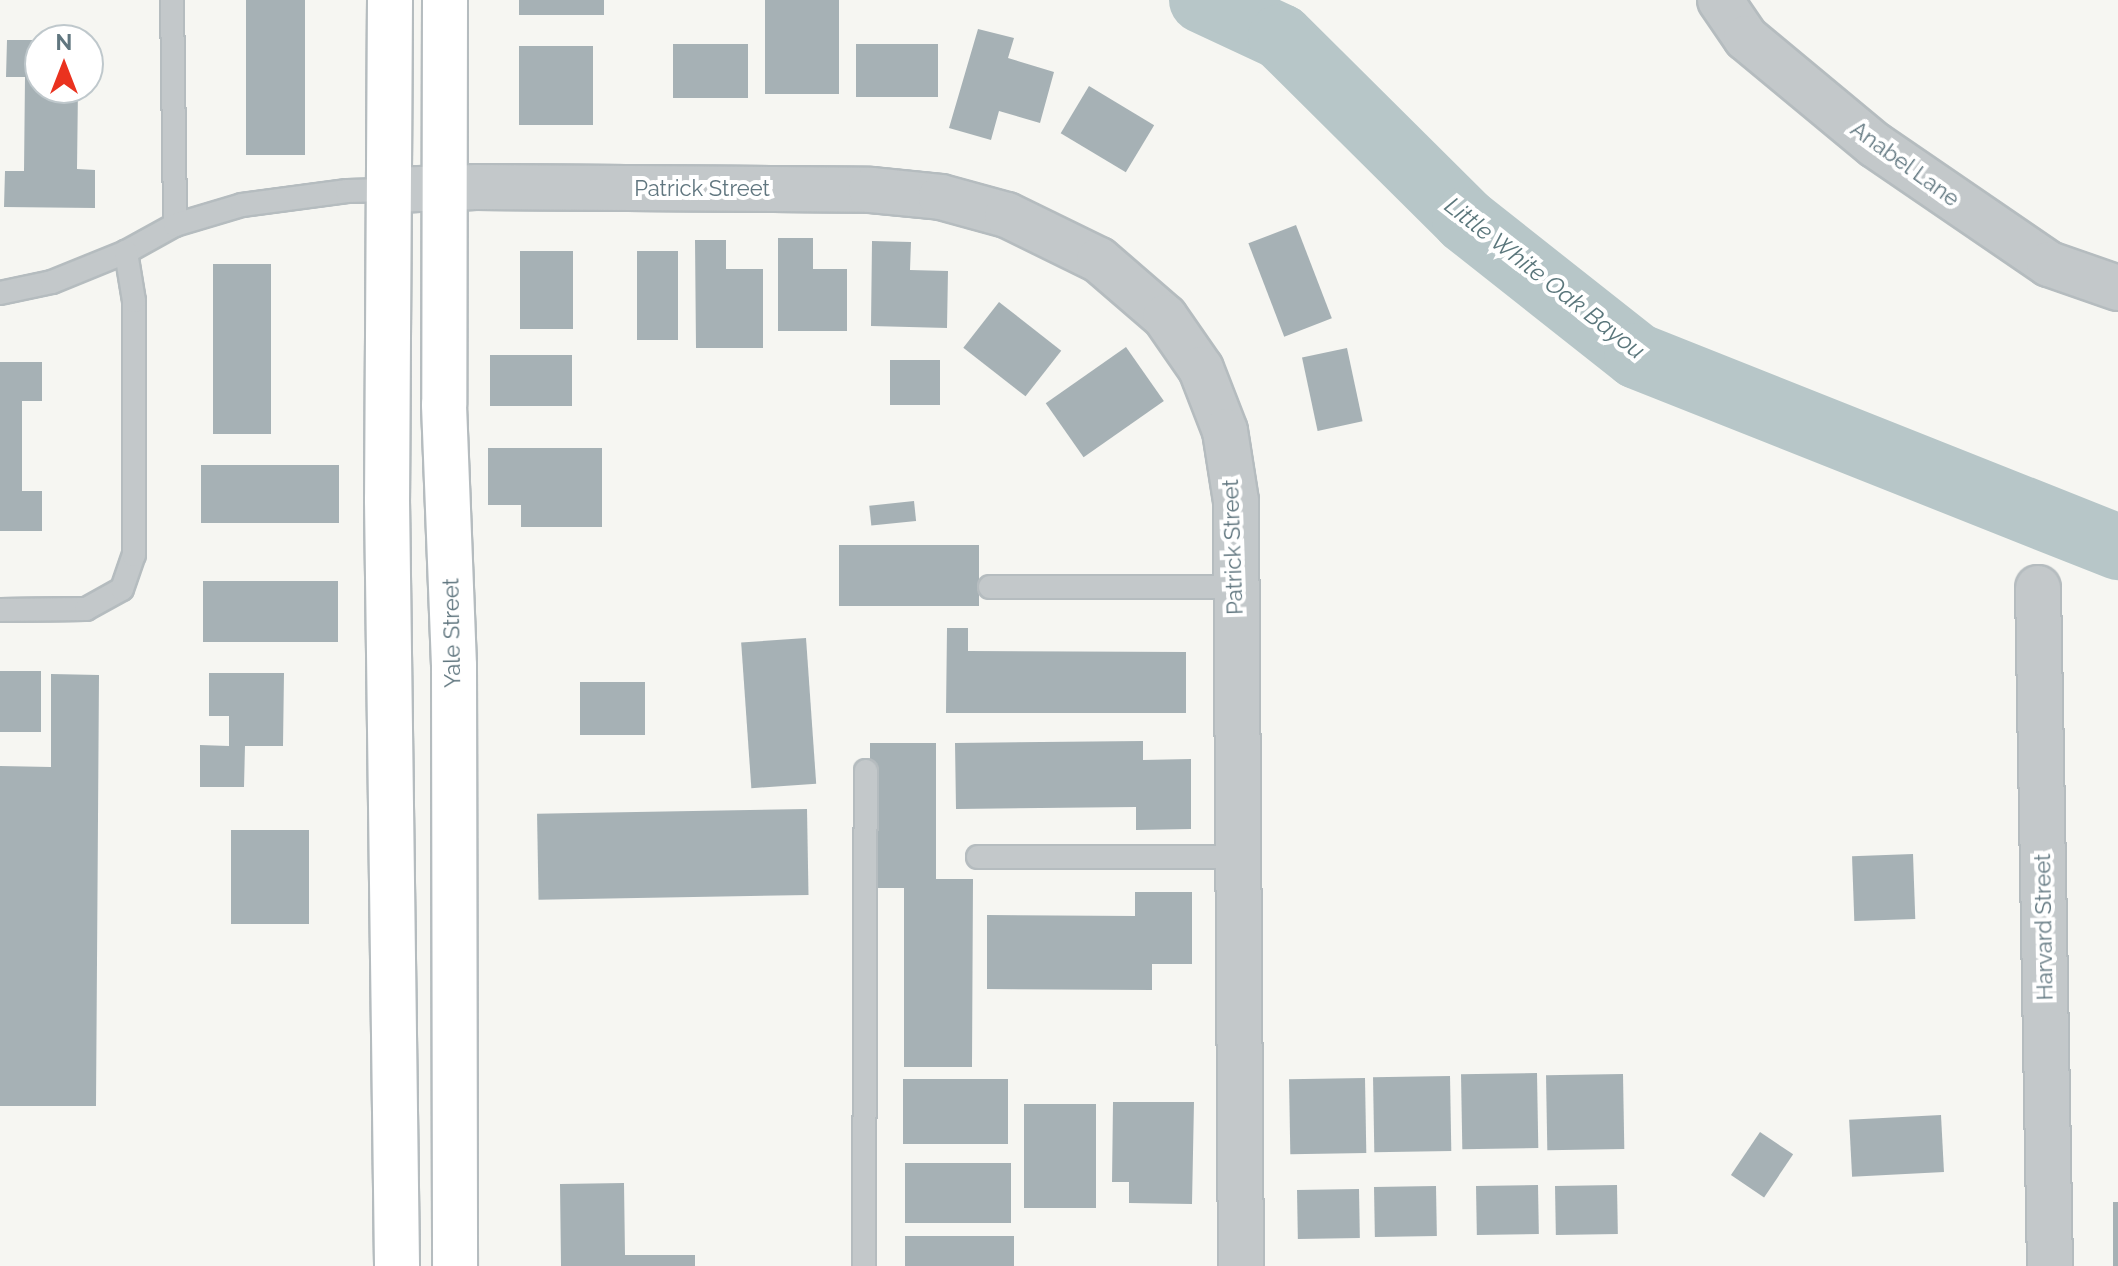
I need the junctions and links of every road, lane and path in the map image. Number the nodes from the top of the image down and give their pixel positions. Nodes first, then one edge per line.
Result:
1 (172, 0) edge
2 (390, 0) edge
3 (445, 0) edge
4 (1720, 0) edge
5 (442, 188) junction
6 (391, 190) junction
7 (175, 225) junction
8 (126, 252) junction
9 (2118, 288) edge
10 (0, 293) edge
11 (990, 587) dead end
12 (1235, 587) junction
13 (2038, 588) dead end
14 (0, 610) edge
15 (866, 771) dead end
16 (389, 817) junction
17 (454, 817) junction
18 (978, 857) dead end
19 (1238, 857) junction
20 (397, 1266) edge
21 (455, 1266) edge
22 (864, 1266) edge
23 (1241, 1266) edge
24 (2050, 1266) edge

1 - 7 lane
2 - 6 main road
3 - 5 main road, Yale Street
4 - 9 street, Anabel Lane
5 - 6 street, Patrick Street
5 - 12 street, Patrick Street
5 - 17 main road, Yale Street
6 - 7 lane
6 - 16 main road
7 - 8 lane
8 - 10 lane
8 - 14 lane
11 - 12 lane
12 - 19 street, Patrick Street
13 - 24 street, Harvard Street
15 - 22 lane
16 - 17 main road
16 - 20 main road
17 - 21 main road, Yale Street
18 - 19 lane
19 - 23 street, Patrick Street

